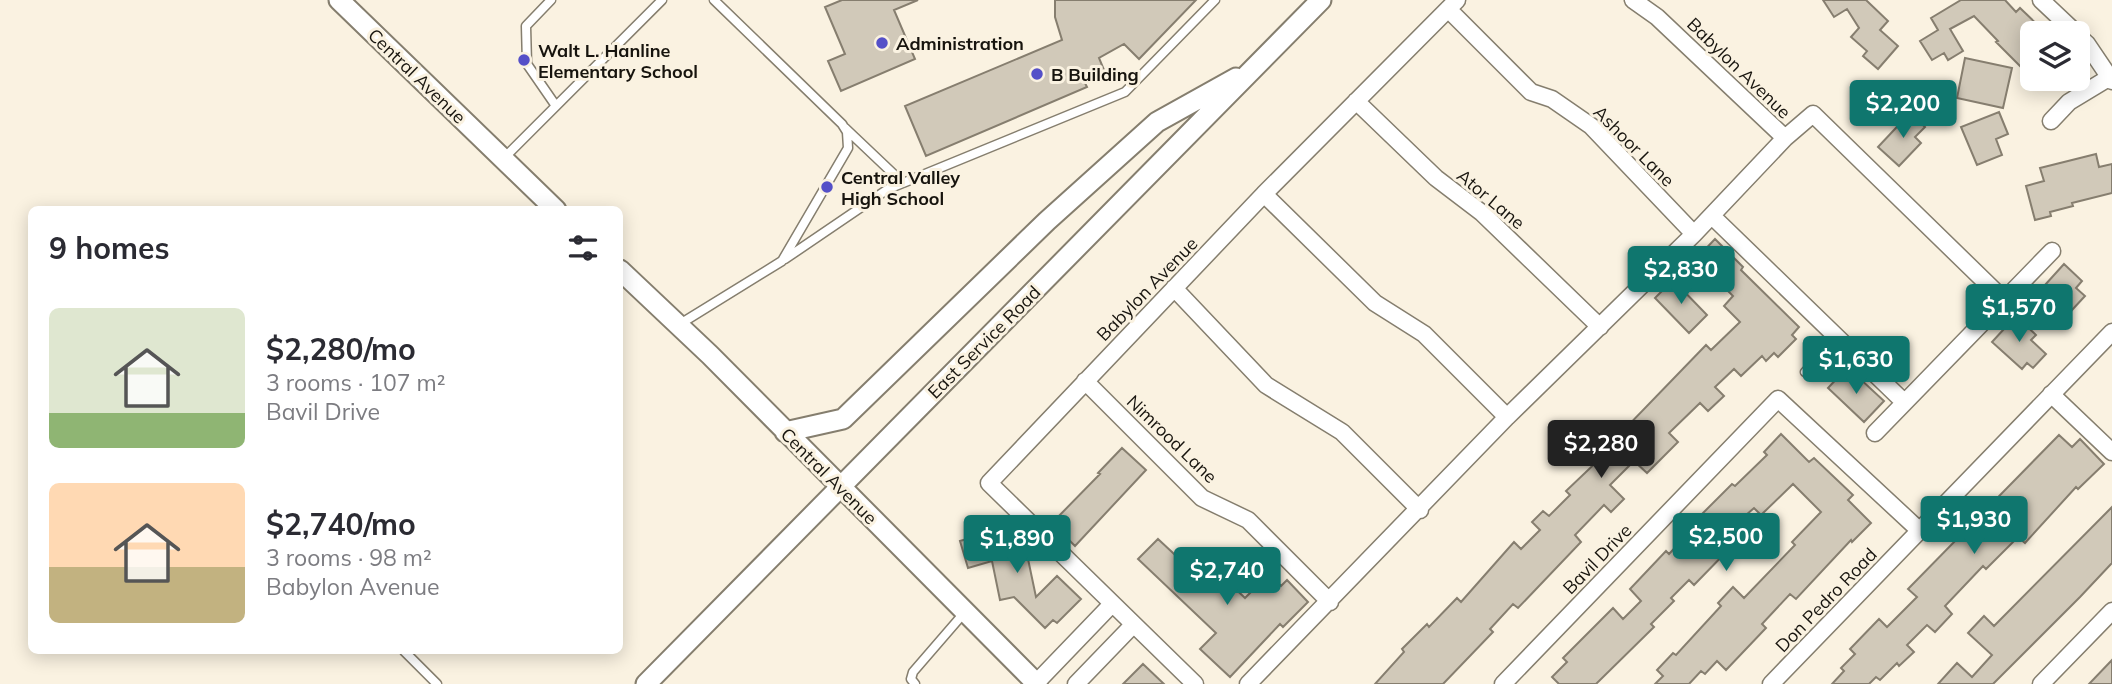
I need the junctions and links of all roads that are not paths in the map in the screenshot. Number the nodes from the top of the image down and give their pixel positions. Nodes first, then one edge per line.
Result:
1 (339, 0) edge
2 (551, 0) edge
3 (662, 0) edge
4 (1215, 0) edge
5 (1321, 0) edge
6 (1633, 0) edge
7 (2041, 0) edge
8 (716, 1) edge
9 (1453, 4) edge
10 (2063, 21) edge
11 (2090, 48) edge
12 (1255, 68) junction
13 (2111, 79) edge
14 (1356, 102) junction
15 (556, 106) junction
16 (2051, 121) dead end
17 (842, 124) junction
18 (1785, 138) junction
19 (503, 159) junction
20 (903, 183) junction
21 (1264, 194) junction
22 (552, 206) edge
23 (1712, 216) junction
24 (1694, 234) junction
25 (2052, 251) dead end
26 (782, 261) junction
27 (623, 273) edge
28 (1174, 288) junction
29 (2004, 300) junction
30 (678, 326) junction
31 (1600, 327) junction
32 (2112, 332) edge
33 (1838, 338) junction
34 (1805, 372) dead end
35 (1085, 381) junction
36 (2052, 394) junction
37 (1904, 402) junction
38 (1507, 417) junction
39 (785, 432) junction
40 (1875, 433) dead end
41 (2112, 452) edge
42 (841, 488) junction
43 (1420, 510) junction
44 (1920, 531) junction
45 (1329, 602) junction
46 (1112, 604) junction
47 (2112, 611) edge
48 (964, 613) junction
49 (1133, 625) junction
50 (407, 654) edge
51 (437, 684) edge
52 (646, 684) edge
53 (915, 684) edge
54 (1036, 684) edge
55 (1076, 684) edge
56 (1195, 684) edge
57 (1248, 684) edge
58 (1503, 684) edge
59 (1771, 684) edge
60 (2041, 684) edge

1 - 19 street, Central Avenue
2 - 15 lane
3 - 15 lane
4 - 20 lane
5 - 12 street, East Service Road
6 - 18 street, Babylon Avenue
7 - 10 street
8 - 17 lane
9 - 14 street, Babylon Avenue
9 - 24 street, Ashoor Lane
11 - 13 street
12 - 39 street
12 - 42 street, East Service Road
13 - 16 street
14 - 21 street, Babylon Avenue
14 - 31 street, Ator Lane
15 - 19 lane
17 - 20 lane
17 - 26 lane
18 - 23 street, Babylon Avenue
18 - 29 street, Babylon Avenue
19 - 22 street, Central Avenue
20 - 26 lane
21 - 28 street, Babylon Avenue
21 - 38 street
23 - 24 street, Babylon Avenue
23 - 33 street
24 - 31 street, Babylon Avenue
25 - 29 street
26 - 30 lane
27 - 30 street, Central Avenue
28 - 35 street, Babylon Avenue
28 - 43 street
29 - 37 street
30 - 39 street, Central Avenue
31 - 38 street, Babylon Avenue
32 - 36 street, Don Pedro Road
33 - 34 lane
33 - 37 street
35 - 45 street, Nimrood Lane
35 - 46 street, Babylon Avenue
36 - 41 street
36 - 44 street, Don Pedro Road
37 - 40 street
38 - 43 street, Babylon Avenue
39 - 42 street, Central Avenue
42 - 48 street, Central Avenue
42 - 52 street, East Service Road
43 - 45 street, Babylon Avenue
44 - 58 street, Bavil Drive
44 - 59 street, Don Pedro Road
45 - 57 street, Babylon Avenue
46 - 49 street, Babylon Avenue
46 - 54 street
47 - 60 street
48 - 53 lane
48 - 54 street, Central Avenue
49 - 55 street
49 - 56 street, Babylon Avenue
50 - 51 lane

